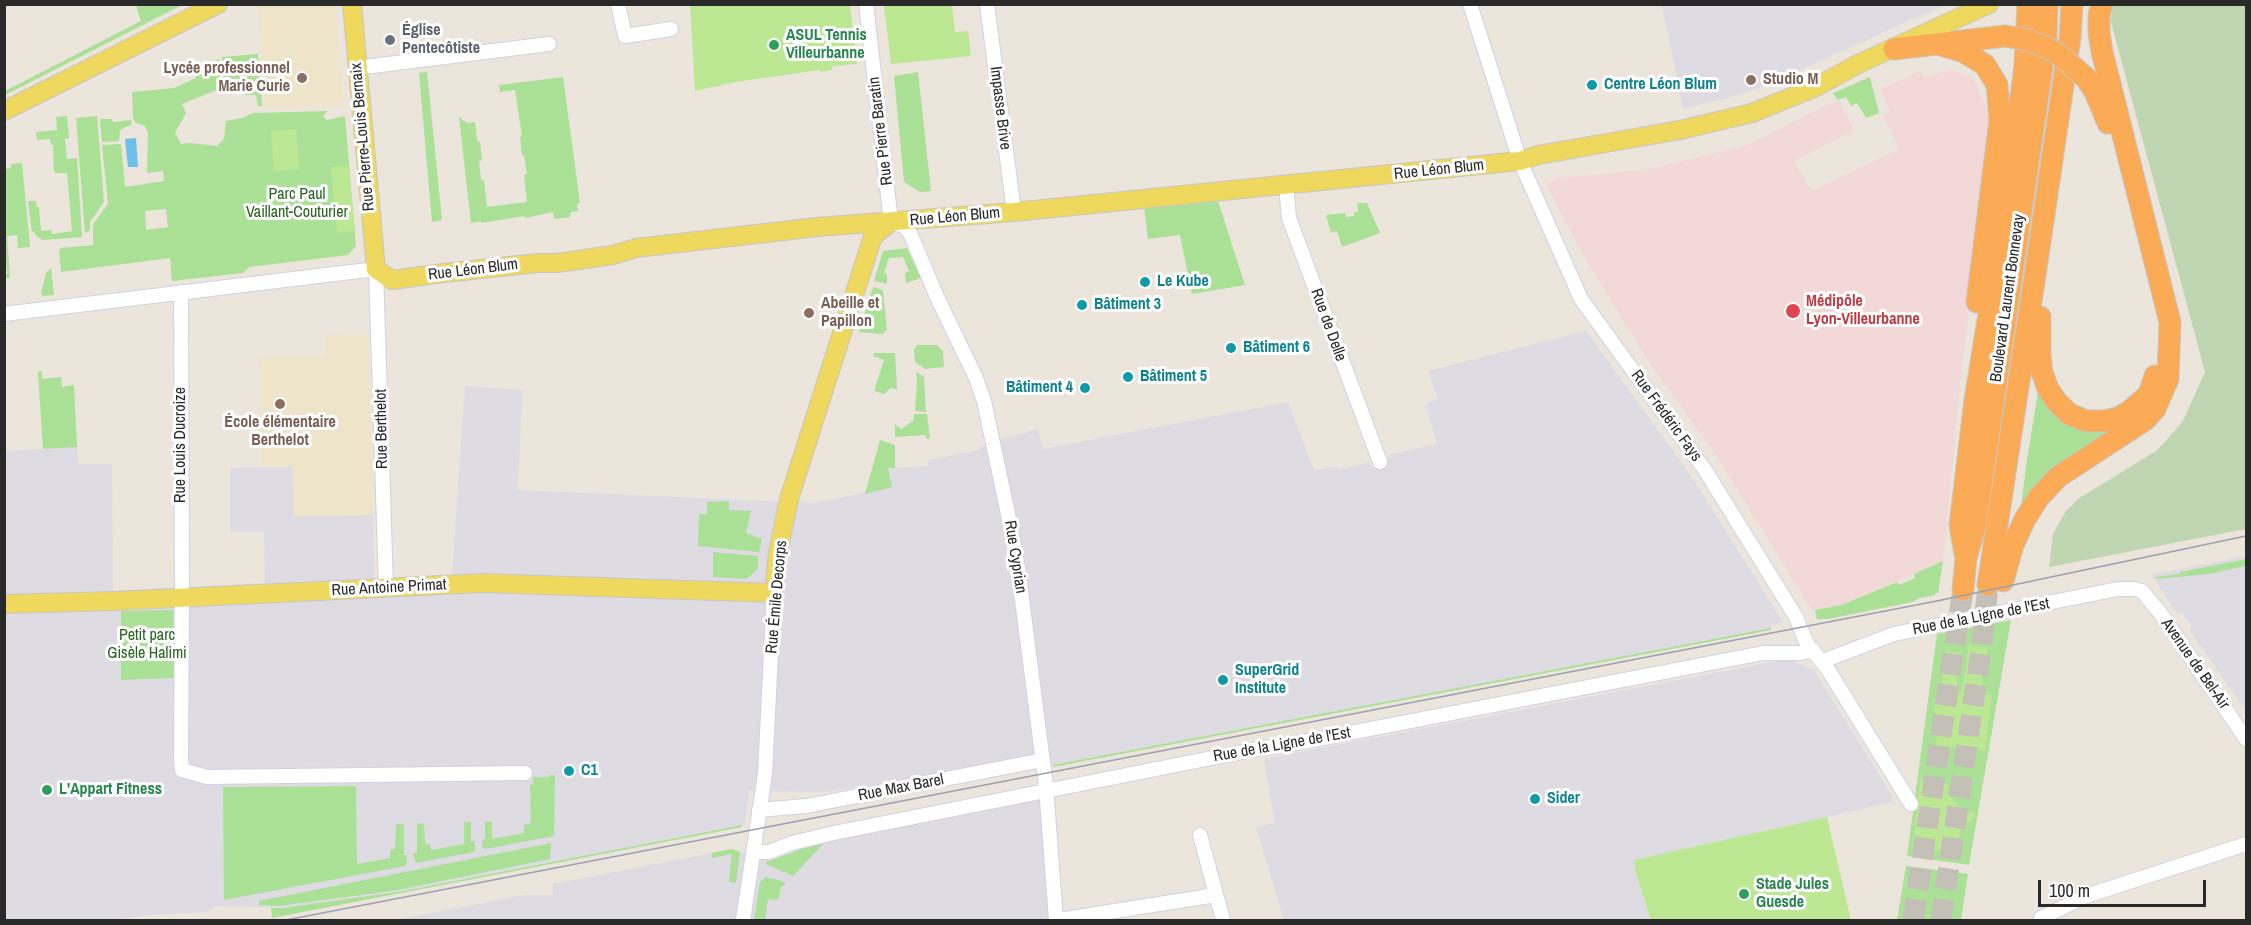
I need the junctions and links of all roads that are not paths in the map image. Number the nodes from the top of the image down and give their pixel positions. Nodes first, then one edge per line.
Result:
1 (218, 4) edge
2 (352, 4) edge
3 (618, 4) edge
4 (866, 4) edge
5 (987, 4) edge
6 (1470, 4) edge
7 (1971, 4) edge
8 (1989, 4) edge
9 (2016, 4) edge
10 (2028, 4) edge
11 (2047, 4) edge
12 (2072, 4) edge
13 (2102, 4) edge
14 (671, 29) dead end
15 (549, 44) dead end
16 (1941, 45) junction
17 (1894, 49) junction
18 (2025, 66) junction
19 (356, 68) junction
20 (4, 111) edge
21 (1517, 155) junction
22 (1286, 185) junction
23 (1014, 212) junction
24 (891, 222) junction
25 (2037, 262) junction
26 (376, 269) junction
27 (181, 292) junction
28 (4, 314) edge
29 (1975, 400) junction
30 (1380, 462) dead end
31 (1966, 558) junction
32 (386, 589) junction
33 (1964, 590) tunnel mouth
34 (2142, 591) joint
35 (774, 593) junction
36 (182, 598) junction
37 (4, 604) edge
38 (1813, 650) junction
39 (1823, 662) junction
40 (2247, 739) edge
41 (1043, 760) junction
42 (525, 772) dead end
43 (1047, 791) junction
44 (1911, 804) dead end
45 (759, 810) junction
46 (1200, 836) dead end
47 (2247, 844) edge
48 (753, 852) junction
49 (1216, 896) junction
50 (2041, 918) dead end
51 (743, 921) edge
52 (1057, 921) edge
53 (1223, 921) edge

1 - 20 main road
2 - 19 main road, Rue Pierre-Louis Bernaix
3 - 14 street
4 - 24 street, Rue Pierre Baratin
5 - 23 street, Impasse Brive
6 - 21 street, Rue Frédéric Fays
7 - 17 main road, Rue Léon Blum
8 - 17 main road, Rue Léon Blum
9 - 18 highway
10 - 18 highway
11 - 31 highway, Boulevard Laurent Bonnevay
12 - 25 highway, Boulevard Laurent Bonnevay
13 - 25 highway, Boulevard Laurent Bonnevay
15 - 19 street
16 - 17 highway
16 - 25 highway, bridge
16 - 29 highway
17 - 21 main road, Rue Léon Blum
18 - 29 highway
19 - 26 main road, Rue Pierre-Louis Bernaix
21 - 22 main road, Rue Léon Blum
21 - 38 street, Rue Frédéric Fays
22 - 23 main road, Rue Léon Blum
22 - 30 street, Rue de Delle
23 - 24 main road, Rue Léon Blum
24 - 26 main road, Rue Léon Blum
24 - 35 main road, Rue Émile Decorps
24 - 41 street, Rue Cyprian
26 - 27 street, Rue Léon Blum
26 - 32 street, Rue Berthelot
27 - 28 street, Rue Léon Blum
27 - 36 street, Rue Louis Ducroize
29 - 31 highway
31 - 33 highway, Boulevard Laurent Bonnevay
32 - 35 main road, Rue Antoine Primat
32 - 36 main road, Rue Antoine Primat
34 - 39 street, Rue de la Ligne de l'Est, bridge
34 - 40 street, Avenue de Bel-Air
35 - 45 street, Rue Émile Decorps
36 - 37 main road, Rue Antoine Primat
36 - 42 street, Rue Louis Ducroize
38 - 39 street, Rue Frédéric Fays
38 - 43 street, Rue de la Ligne de l'Est
39 - 44 street, Rue Frédéric Fays
41 - 43 street, Rue Cyprian
41 - 45 street, Rue Max Barel
43 - 48 street, Rue de la Ligne de l'Est
43 - 52 street, Rue Cyprian
45 - 48 street, Rue Émile Decorps
46 - 49 street
47 - 50 street
48 - 51 street, Rue Émile Decorps
49 - 52 street
49 - 53 street

